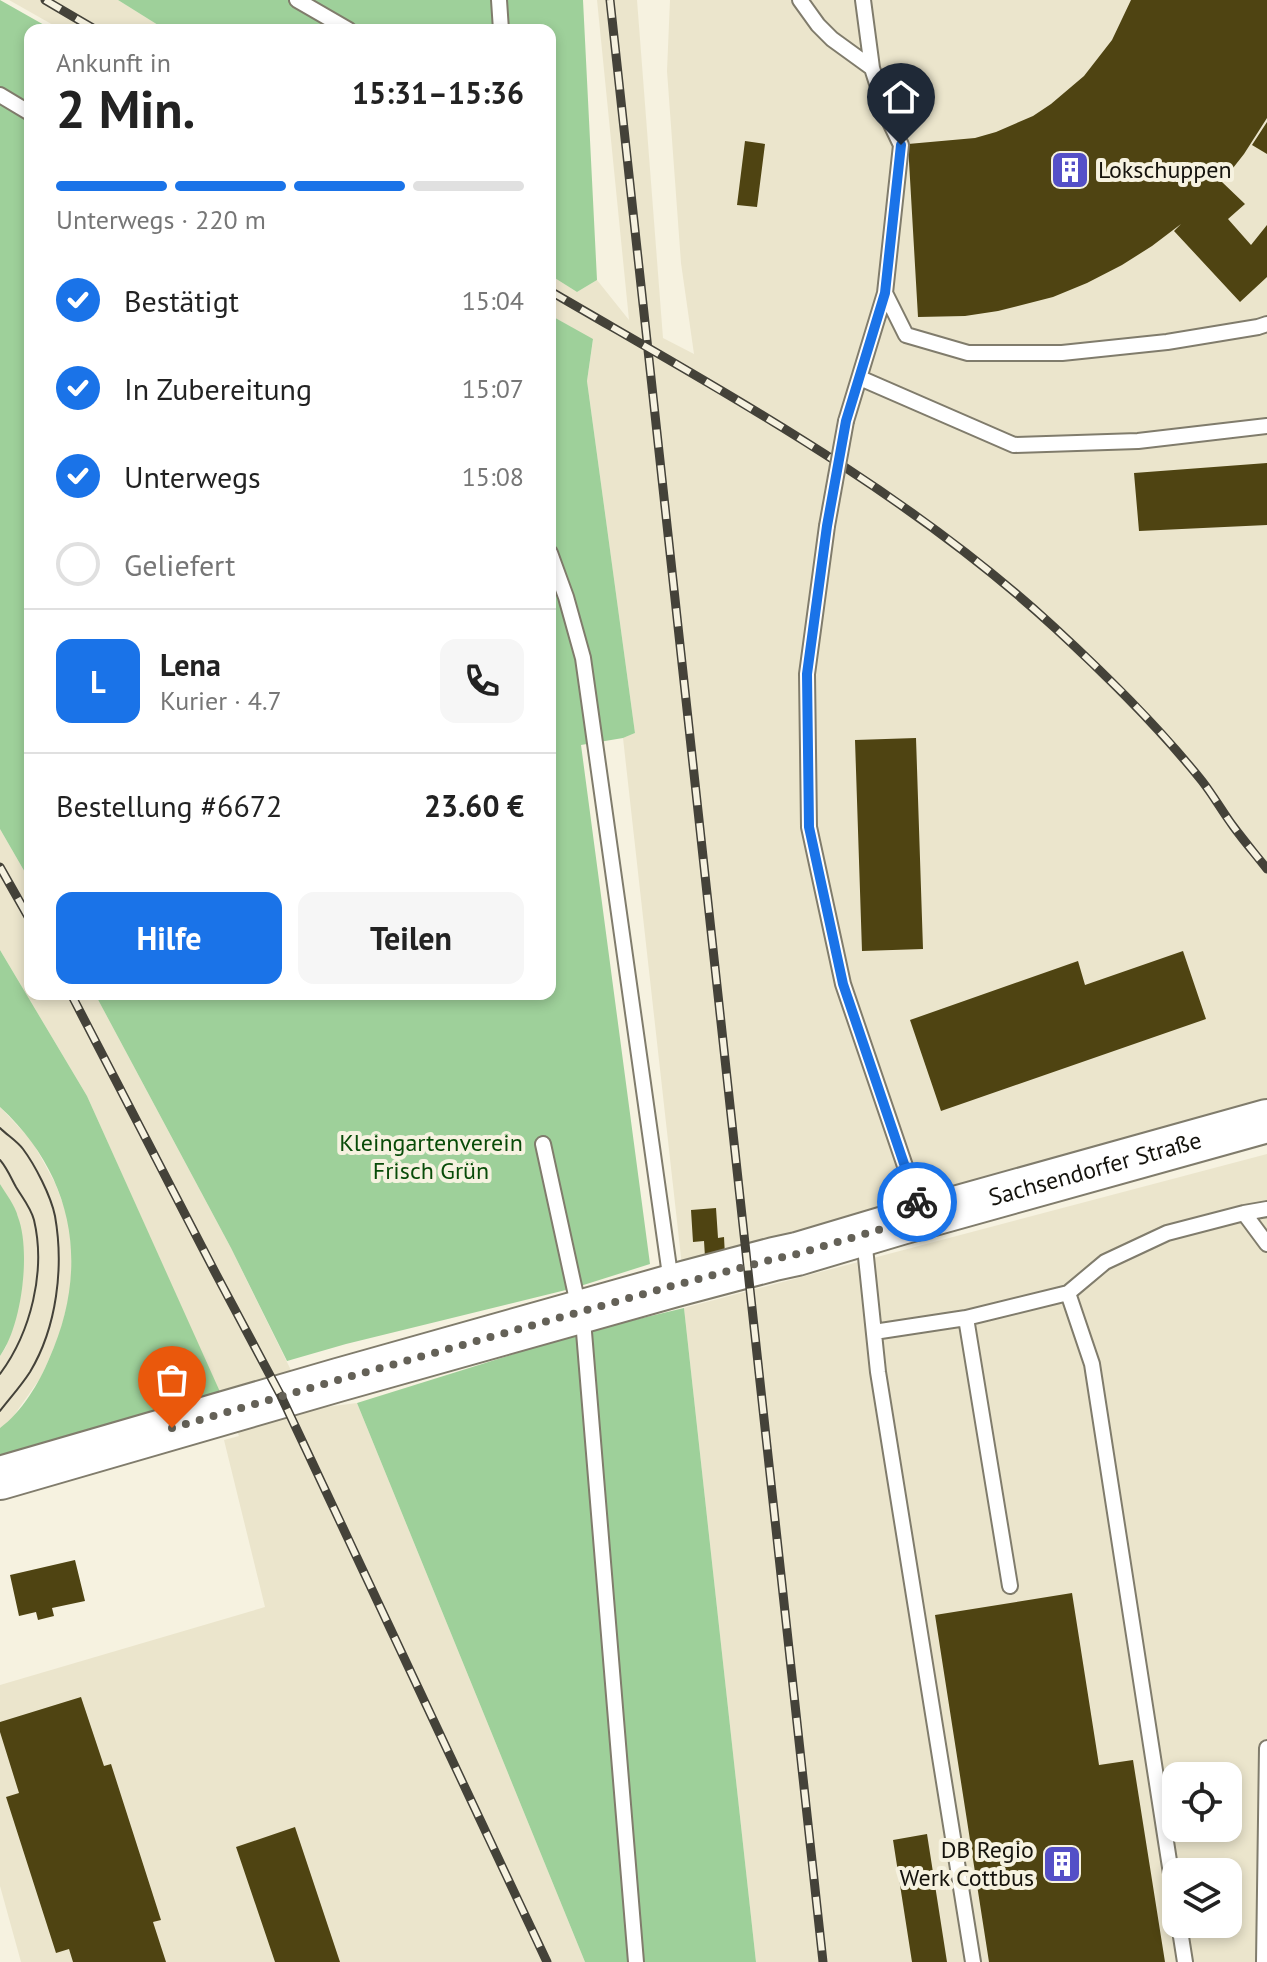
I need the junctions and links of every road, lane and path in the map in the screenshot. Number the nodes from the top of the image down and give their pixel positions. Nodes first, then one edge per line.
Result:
1 (297, 0) edge
2 (499, 0) edge
3 (800, 0) edge
4 (863, 0) edge
5 (316, 5) edge
6 (341, 24) edge
7 (501, 24) edge
8 (872, 68) junction
9 (0, 95) edge
10 (24, 109) edge
11 (885, 293) junction
12 (1267, 324) edge
13 (860, 378) junction
14 (1267, 426) edge
15 (556, 570) edge
16 (1267, 1121) edge
17 (543, 1144) dead end
18 (1267, 1209) edge
19 (1244, 1213) junction
20 (922, 1217) junction
21 (864, 1234) junction
22 (1267, 1244) edge
23 (672, 1286) junction
24 (1068, 1293) junction
25 (579, 1312) junction
26 (966, 1318) junction
27 (874, 1332) junction
28 (0, 1478) edge
29 (1010, 1586) dead end
30 (1267, 1748) edge
31 (1169, 1858) edge
32 (1181, 1938) edge
33 (636, 1962) edge
34 (973, 1962) edge
35 (1185, 1962) edge
36 (1264, 1962) edge

1 - 5 lane
2 - 7 lane
3 - 8 lane
4 - 8 lane
5 - 6 lane
8 - 11 lane
9 - 10 lane
11 - 12 lane
11 - 13 lane
13 - 14 lane
13 - 20 lane, bridge
15 - 23 lane
16 - 20 street, Sachsendorfer Straße
17 - 25 lane
18 - 19 lane
19 - 22 lane
19 - 24 lane
20 - 21 street, Sachsendorfer Straße
21 - 23 street, Sachsendorfer Straße
21 - 27 lane
23 - 25 street, Sachsendorfer Straße
24 - 26 lane
24 - 31 lane
25 - 28 street, Sachsendorfer Straße
25 - 33 lane
26 - 27 lane
26 - 29 lane
27 - 34 lane
30 - 36 lane
32 - 35 lane

